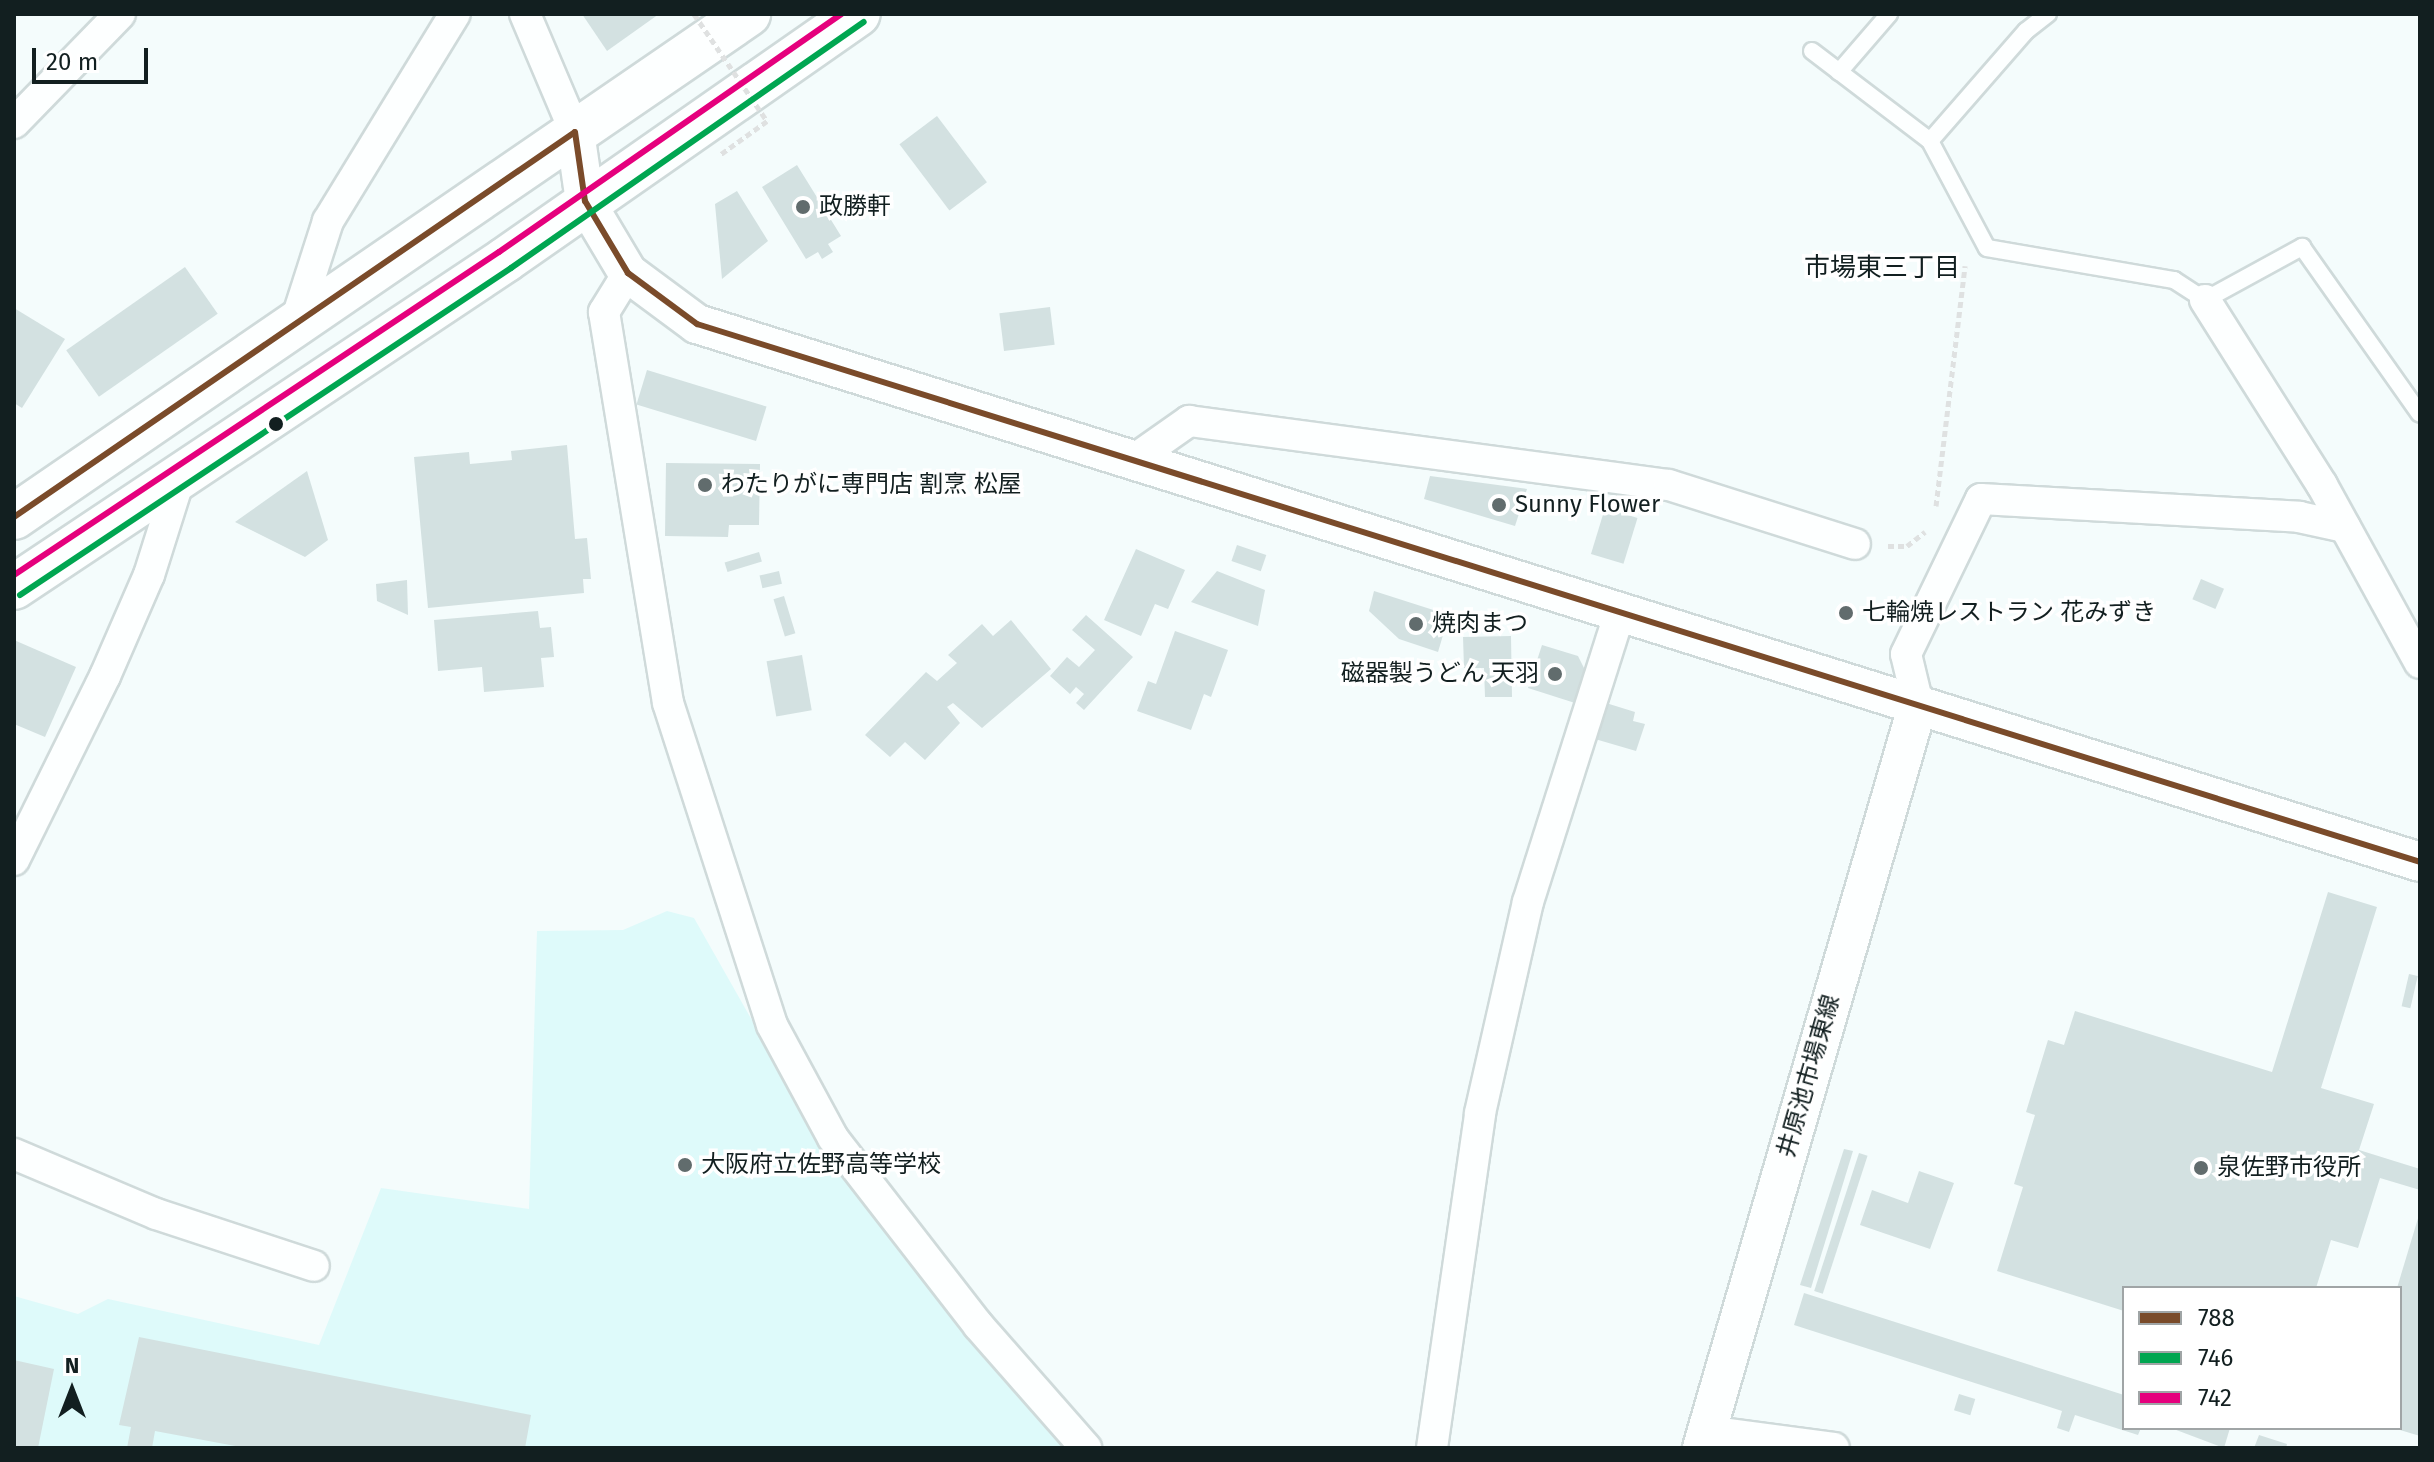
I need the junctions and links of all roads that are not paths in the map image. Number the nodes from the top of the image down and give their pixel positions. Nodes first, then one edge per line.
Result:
1 (120, 14) edge
2 (455, 14) edge
3 (525, 14) edge
4 (748, 14) edge
5 (858, 14) edge
6 (1889, 14) edge
7 (2048, 14) edge
8 (1812, 51) dead end
9 (1839, 72) junction
10 (14, 123) edge
11 (575, 132) junction
12 (1930, 141) junction
13 (585, 201) junction
14 (628, 273) junction
15 (2205, 300) junction
16 (295, 324) junction
17 (2420, 414) edge
18 (1132, 461) junction
19 (178, 483) junction
20 (14, 517) edge
21 (2345, 527) junction
22 (1855, 544) road end
23 (14, 587) edge
24 (1619, 615) junction
25 (2420, 663) edge
26 (1918, 704) junction
27 (14, 860) edge
28 (2420, 862) edge
29 (14, 1154) edge
30 (314, 1266) dead end
31 (1704, 1439) edge
32 (1086, 1448) edge
33 (1432, 1448) edge
34 (1834, 1448) edge

1 - 10 street
2 - 16 street
3 - 11 street
4 - 11 highway
5 - 13 highway
6 - 9 lane
7 - 12 lane
8 - 9 lane
9 - 12 lane
11 - 13 street
11 - 16 highway
12 - 15 lane
13 - 14 street
13 - 19 highway
14 - 18 street
14 - 32 street
15 - 17 lane
15 - 21 street
16 - 20 highway
18 - 22 street
18 - 24 street
19 - 23 highway
19 - 27 street
21 - 25 street
21 - 26 street
24 - 26 street
24 - 33 street
26 - 28 street
26 - 31 street, 井原池市場東線
29 - 30 street
31 - 34 street

